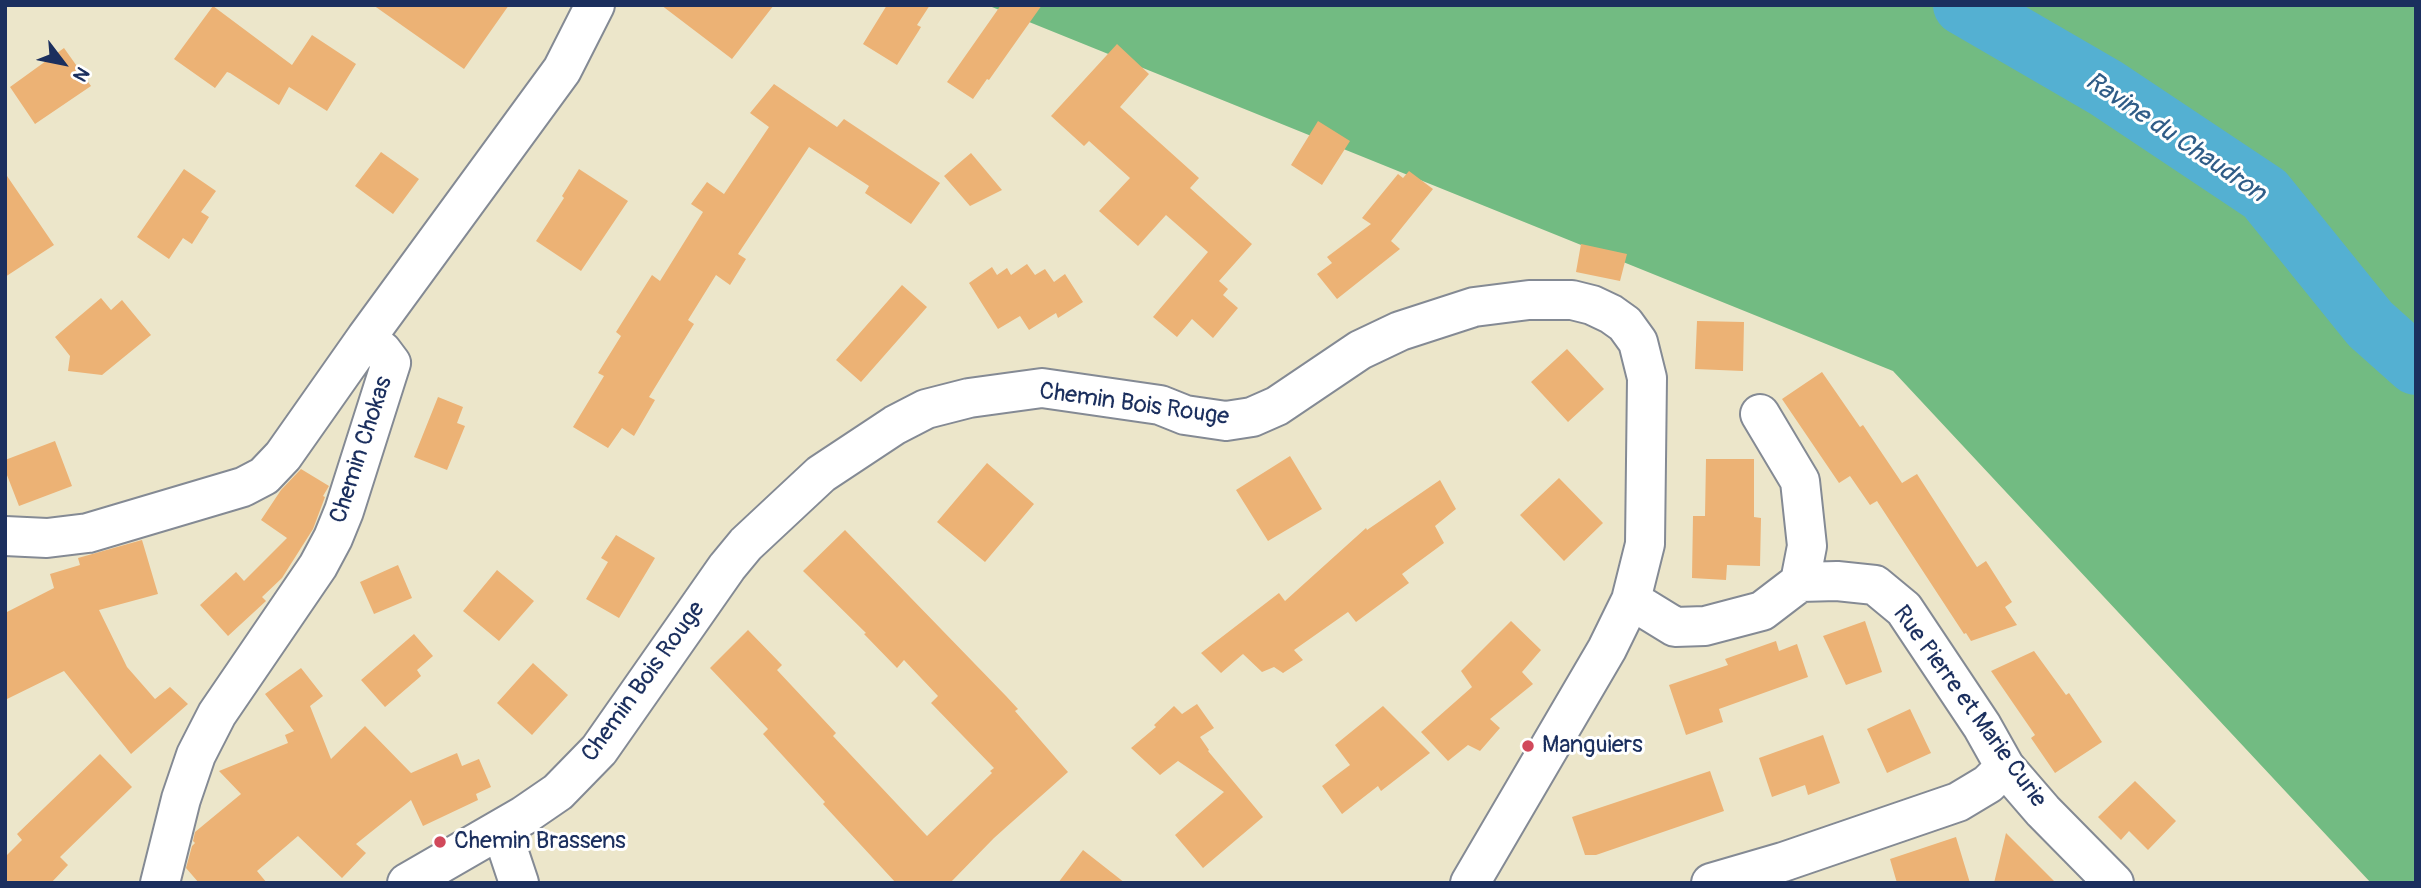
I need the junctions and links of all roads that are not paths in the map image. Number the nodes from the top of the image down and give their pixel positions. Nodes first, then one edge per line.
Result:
1 (595, 5) edge
2 (366, 338) junction
3 (1760, 415) dead end
4 (5, 536) edge
5 (1800, 582) junction
6 (1631, 600) junction
7 (2006, 767) junction
8 (500, 829) junction
9 (1785, 872) edge
10 (160, 883) edge
11 (407, 883) edge
12 (519, 883) edge
13 (1470, 883) edge
14 (1711, 883) edge
15 (2114, 883) edge

1 - 2 street
2 - 4 street, Chemin Chokas
2 - 10 street, Chemin Chokas
3 - 5 street
5 - 6 street
5 - 7 street, Rue Pierre et Marie Curie
6 - 8 street, Chemin Bois Rouge
6 - 13 street, Chemin Bois Rouge
7 - 9 street
7 - 15 street, Rue Pierre et Marie Curie
8 - 11 street, Chemin Bois Rouge
8 - 12 street
9 - 14 street

